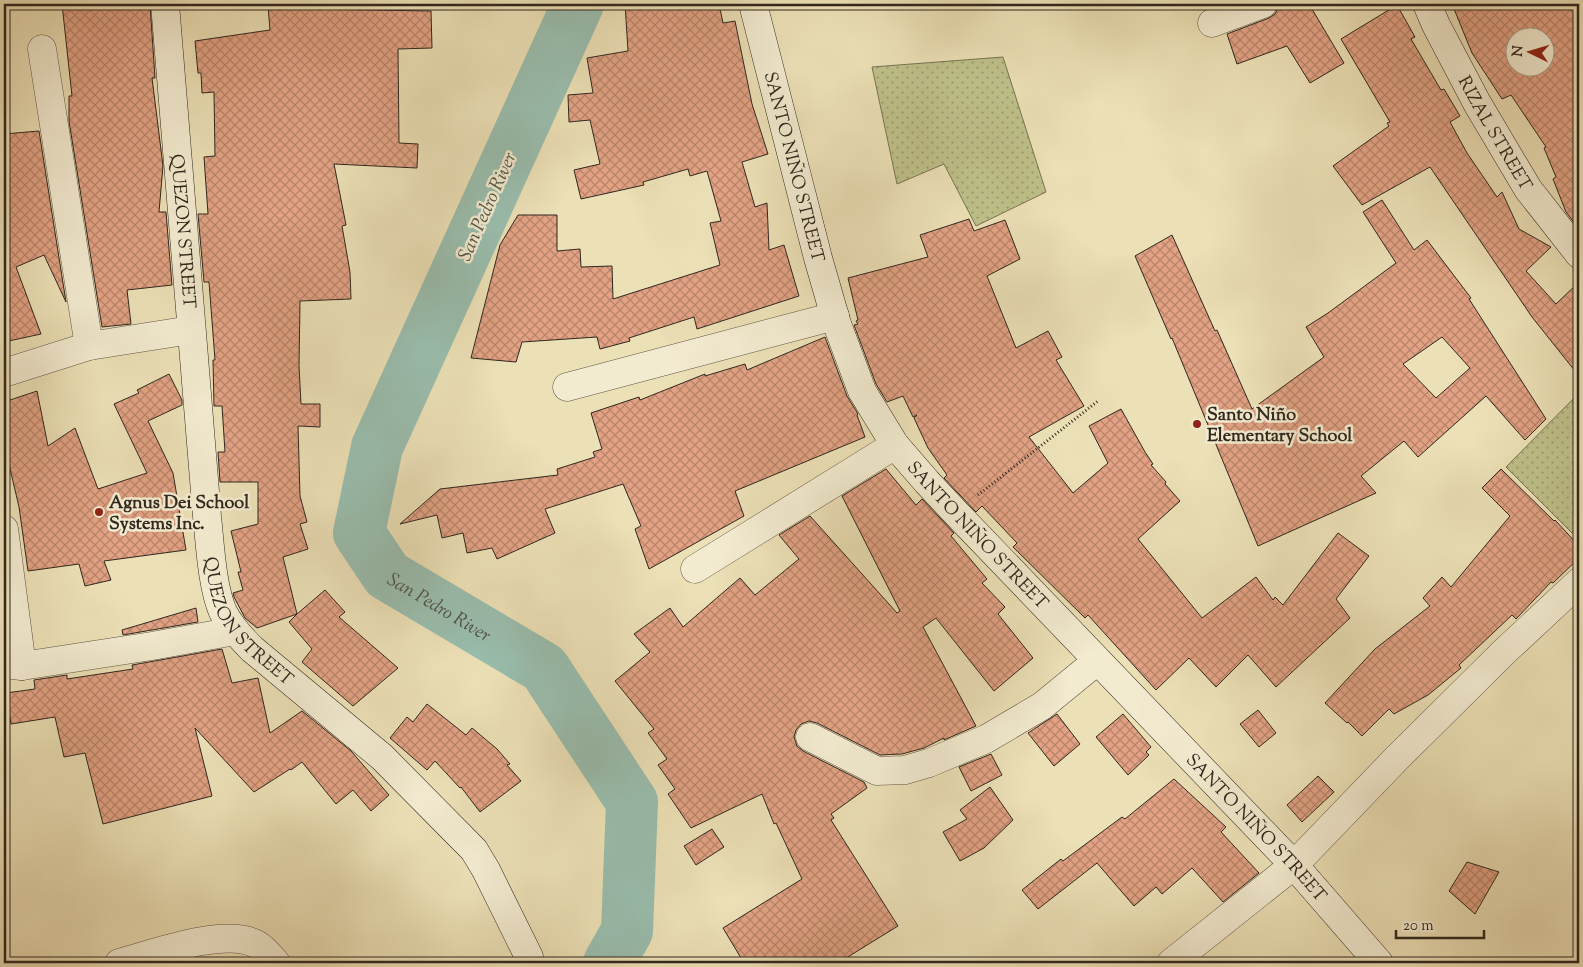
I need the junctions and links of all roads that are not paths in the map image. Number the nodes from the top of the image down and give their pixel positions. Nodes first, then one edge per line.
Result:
1 (165, 4) edge
2 (753, 4) edge
3 (1263, 4) edge
4 (1426, 4) edge
5 (1212, 22) dead end
6 (42, 49) dead end
7 (1579, 254) edge
8 (835, 316) junction
9 (191, 330) junction
10 (89, 346) junction
11 (4, 373) edge
12 (567, 387) dead end
13 (895, 445) junction
14 (4, 528) edge
15 (696, 569) dead end
16 (1579, 582) edge
17 (235, 631) junction
18 (1097, 661) junction
19 (13, 665) edge
20 (810, 737) dead end
21 (1294, 865) junction
22 (119, 963) edge
23 (276, 963) edge
24 (529, 963) edge
25 (1170, 963) edge
26 (1379, 963) edge

1 - 9 street, QUEZON STREET
2 - 8 street, SANTO NIÑO STREET
3 - 5 street
4 - 7 street, RIZAL STREET
6 - 10 street
8 - 12 street
8 - 13 street, SANTO NIÑO STREET
9 - 10 street
9 - 17 street, QUEZON STREET
10 - 11 street
13 - 15 street
13 - 18 street, SANTO NIÑO STREET
14 - 19 street
16 - 21 street
17 - 19 street
17 - 24 street, QUEZON STREET
18 - 20 street
18 - 21 street, SANTO NIÑO STREET
21 - 25 street
21 - 26 street, SANTO NIÑO STREET
22 - 23 street

